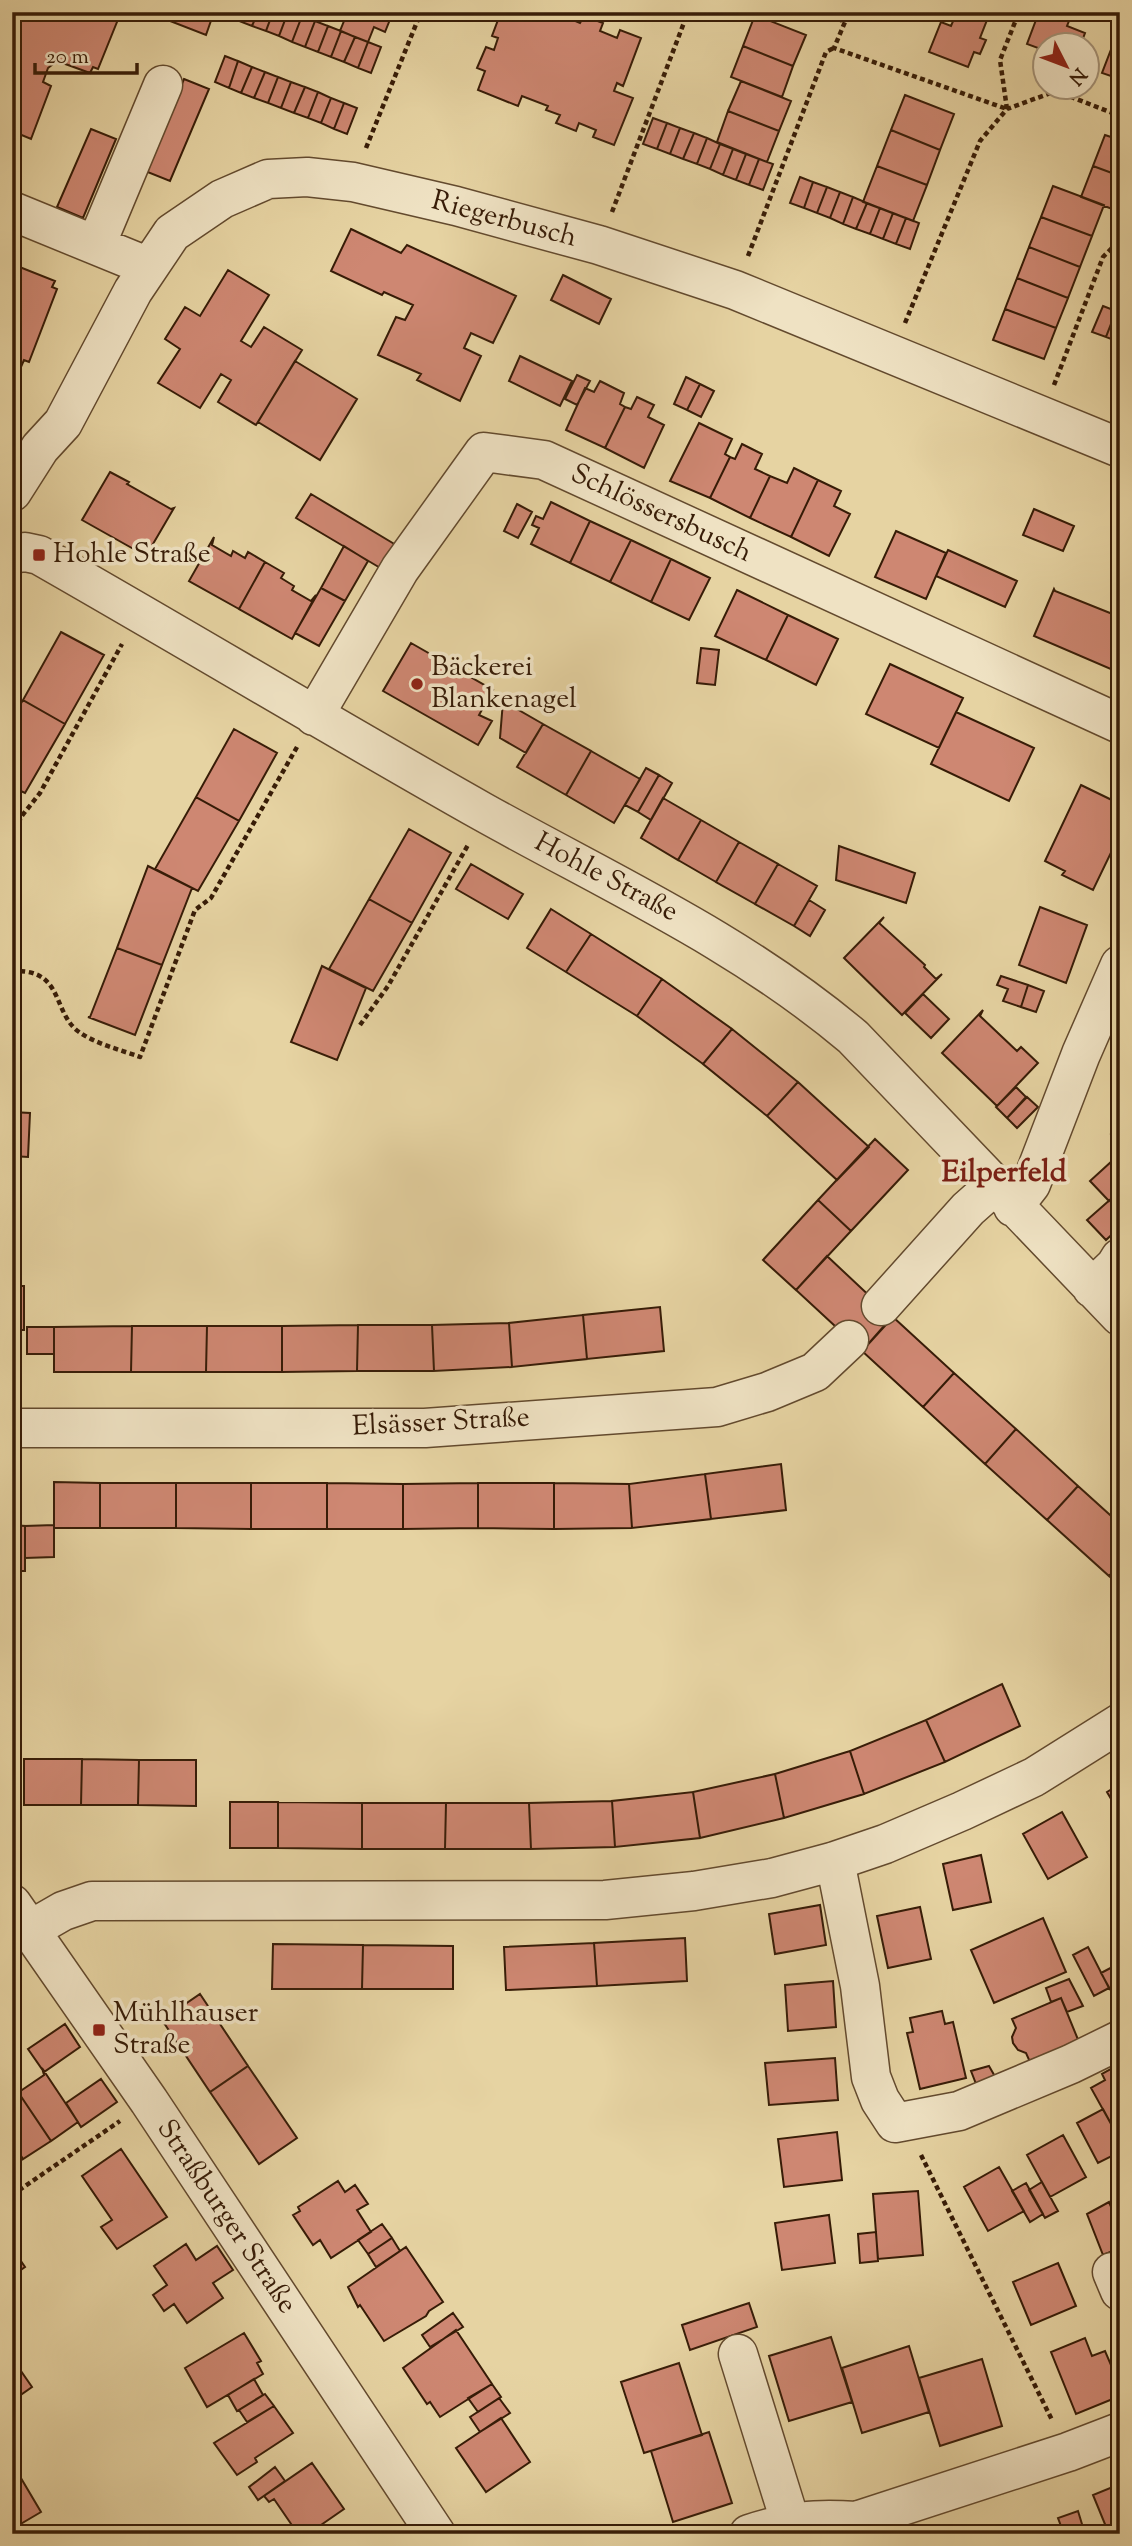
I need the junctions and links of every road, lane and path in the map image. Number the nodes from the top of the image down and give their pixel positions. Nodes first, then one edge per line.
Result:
1 (421, 12) edge
2 (688, 12) edge
3 (822, 12) edge
4 (1019, 12) edge
5 (834, 48) junction
6 (163, 85) dead end
7 (1007, 109) junction
8 (1120, 116) edge
9 (353, 182) junction
10 (12, 211) edge
11 (1120, 240) edge
12 (96, 245) junction
13 (599, 245) junction
14 (149, 267) junction
15 (735, 289) junction
16 (892, 355) junction
17 (1042, 415) junction
18 (1120, 448) edge
19 (12, 492) edge
20 (12, 554) edge
21 (139, 612) junction
22 (314, 716) junction
23 (1120, 724) edge
24 (486, 813) junction
25 (12, 839) edge
26 (1120, 965) edge
27 (12, 972) edge
28 (359, 1025) dead end
29 (1003, 1196) junction
30 (1120, 1258) edge
31 (1092, 1288) junction
32 (881, 1306) dead end
33 (1120, 1316) edge
34 (849, 1340) dead end
35 (12, 1428) edge
36 (1120, 1723) edge
37 (835, 1861) junction
38 (21, 1917) edge
39 (1120, 2040) edge
40 (149, 2101) junction
41 (895, 2123) junction
42 (12, 2195) edge
43 (20, 2292) dead end
44 (12, 2297) edge
45 (738, 2354) dead end
46 (1120, 2432) edge
47 (1068, 2452) junction
48 (790, 2521) junction
49 (436, 2534) edge
50 (749, 2534) edge

1 - 9 path
2 - 13 path
3 - 5 path
4 - 7 path
5 - 7 path
5 - 15 path
6 - 12 street
7 - 8 path
7 - 16 path
9 - 13 street, Riegerbusch
9 - 14 street, Riegerbusch
10 - 12 street
11 - 17 path
12 - 14 street
13 - 15 street, Riegerbusch
14 - 19 street, Riegerbusch
15 - 16 street, Riegerbusch
16 - 17 street, Riegerbusch
17 - 18 street, Riegerbusch
20 - 21 street, Hohle Straße
21 - 22 street, Hohle Straße
21 - 25 path
22 - 23 street, Schlössersbusch
22 - 24 street, Hohle Straße
22 - 27 path
24 - 28 path
24 - 29 street, Hohle Straße
26 - 29 street
29 - 31 street, Hohle Straße
29 - 32 street
30 - 31 street
31 - 33 street, Hohle Straße
34 - 35 street, Elsässer Straße
36 - 37 street
37 - 38 street
37 - 41 street
38 - 40 street, Straßburger Straße
39 - 41 street
40 - 42 path
40 - 49 street, Straßburger Straße
41 - 47 path
43 - 44 path
45 - 48 street
46 - 47 street
47 - 48 street
48 - 50 street

